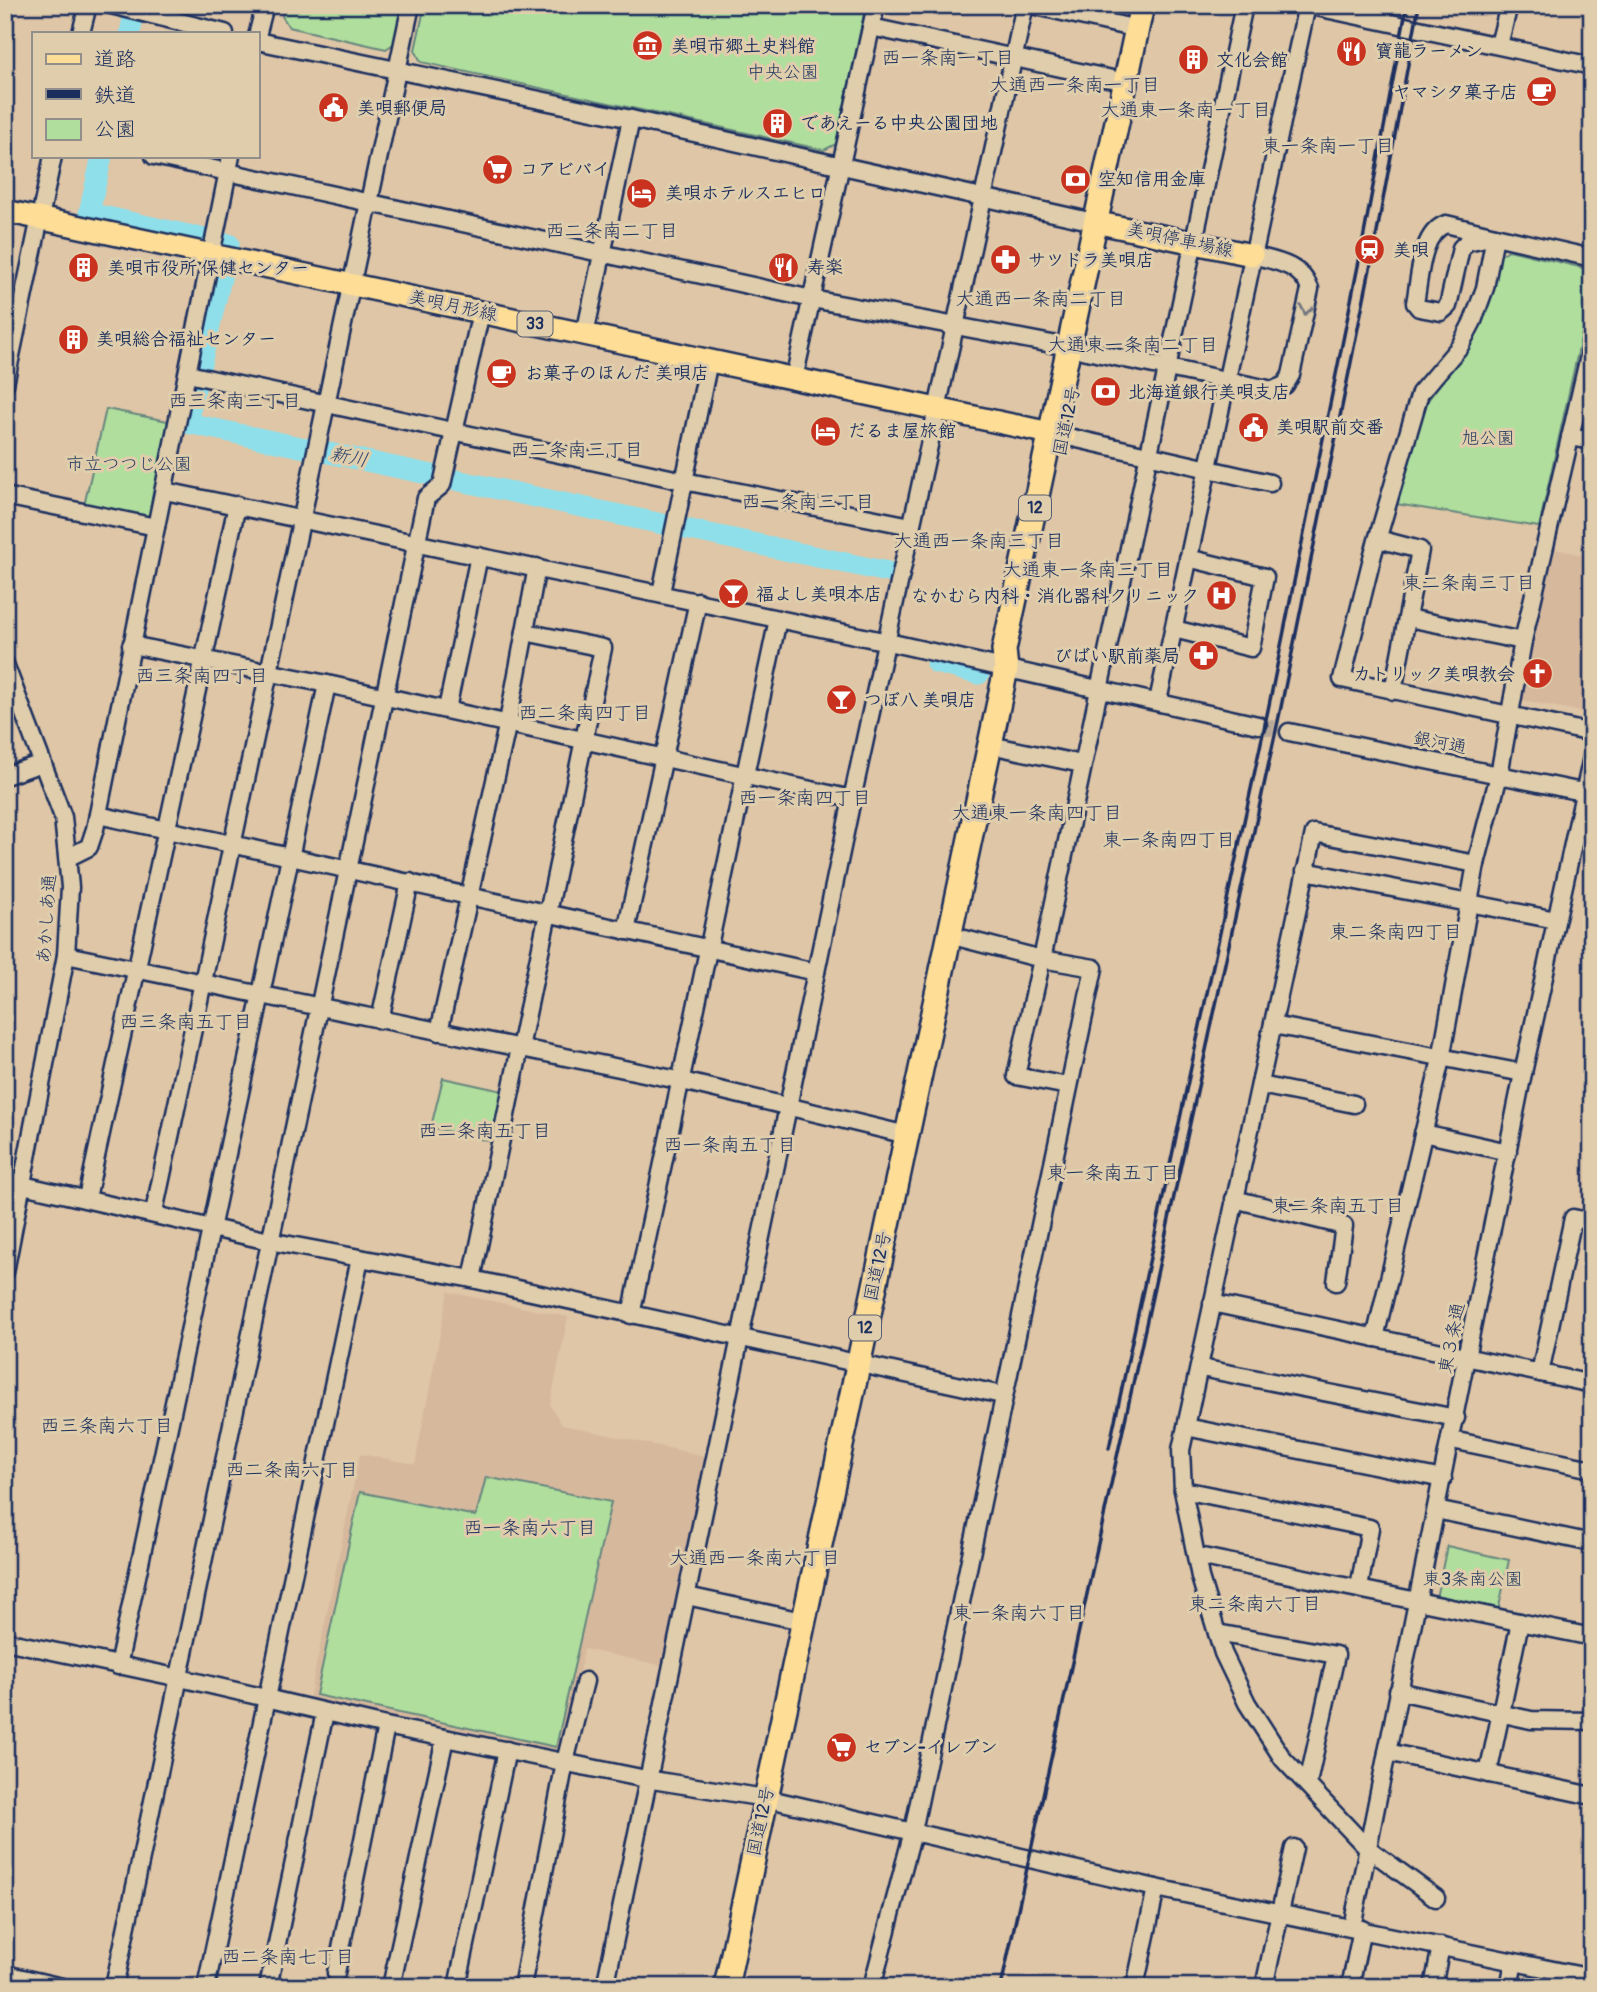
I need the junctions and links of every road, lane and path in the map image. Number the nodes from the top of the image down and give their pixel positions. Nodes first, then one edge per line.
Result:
1 (88, 5) edge
2 (111, 5) edge
3 (265, 5) edge
4 (411, 5) edge
5 (876, 5) edge
6 (1025, 5) edge
7 (1032, 5) edge
8 (1142, 5) edge
9 (1156, 5) edge
10 (1244, 5) edge
11 (1307, 5) edge
12 (1509, 5) edge
13 (872, 27) junction
14 (1137, 29) junction
15 (81, 32) edge
16 (221, 32) edge
17 (259, 32) edge
18 (259, 39) edge
19 (1499, 45) junction
20 (1013, 57) junction
21 (1592, 66) edge
22 (397, 70) junction
23 (1126, 82) junction
24 (631, 119) junction
25 (53, 158) edge
26 (173, 158) edge
27 (229, 164) edge
28 (841, 167) junction
29 (981, 196) junction
30 (371, 203) junction
31 (5, 211) edge
32 (39, 218) junction
33 (1103, 224) junction
34 (1495, 236) junction
35 (1192, 243) junction
36 (602, 252) junction
37 (212, 255) junction
38 (1252, 255) junction
39 (1592, 258) edge
40 (352, 285) junction
41 (812, 299) junction
42 (13, 304) edge
43 (481, 312) junction
44 (954, 325) junction
45 (584, 334) junction
46 (1592, 343) edge
47 (1075, 349) junction
48 (709, 361) junction
49 (1167, 368) junction
50 (188, 374) junction
51 (794, 379) junction
52 (1226, 380) junction
53 (5, 384) edge
54 (327, 404) junction
55 (936, 409) junction
56 (454, 432) junction
57 (1058, 435) junction
58 (1570, 437) junction
59 (1592, 441) edge
60 (1149, 456) junction
61 (1207, 470) junction
62 (684, 481) junction
63 (1270, 483) dead end
64 (165, 491) junction
65 (5, 496) edge
66 (237, 505) junction
67 (300, 517) junction
68 (911, 526) junction
69 (156, 527) junction
70 (1378, 539) junction
71 (417, 543) junction
72 (479, 556) junction
73 (1188, 558) junction
74 (537, 568) junction
75 (661, 593) junction
76 (698, 601) junction
77 (1408, 618) junction
78 (778, 619) junction
79 (1174, 629) junction
80 (525, 632) junction
81 (1524, 641) junction
82 (888, 642) junction
83 (131, 645) junction
84 (202, 659) junction
85 (5, 664) edge
86 (1006, 669) junction
87 (267, 672) junction
88 (327, 684) junction
89 (1097, 689) junction
90 (1393, 691) junction
91 (386, 696) junction
92 (1158, 701) junction
93 (447, 709) junction
94 (1510, 715) junction
95 (508, 722) junction
96 (1258, 725) tunnel mouth
97 (1289, 732) tunnel mouth
98 (1592, 733) edge
99 (584, 740) junction
100 (990, 745) junction
101 (1592, 757) edge
102 (663, 758) junction
103 (42, 763) junction
104 (1082, 764) junction
105 (1499, 775) junction
106 (5, 776) edge
107 (744, 777) junction
108 (1588, 793) edge
109 (852, 799) junction
110 (98, 815) junction
111 (166, 829) junction
112 (230, 843) junction
113 (289, 855) junction
114 (69, 857) junction
115 (1476, 864) junction
116 (349, 868) junction
117 (1305, 871) junction
118 (410, 882) junction
119 (470, 896) junction
120 (1471, 904) junction
121 (550, 915) junction
122 (1556, 920) junction
123 (626, 931) junction
124 (949, 935) junction
125 (707, 949) junction
126 (66, 955) junction
127 (1042, 958) junction
128 (138, 970) junction
129 (816, 972) junction
130 (201, 982) junction
131 (261, 995) junction
132 (320, 1008) junction
133 (380, 1020) junction
134 (1273, 1025) junction
135 (439, 1032) junction
136 (522, 1049) junction
137 (1441, 1059) junction
138 (1523, 1073) junction
139 (678, 1080) junction
140 (1260, 1085) junction
141 (1068, 1086) junction
142 (1354, 1104) dead end
143 (788, 1107) junction
144 (1423, 1133) junction
145 (907, 1135) junction
146 (1508, 1152) junction
147 (5, 1181) edge
148 (24, 1185) junction
149 (87, 1198) junction
150 (1234, 1199) junction
151 (154, 1212) junction
152 (1592, 1222) edge
153 (211, 1226) junction
154 (269, 1241) junction
155 (360, 1258) junction
156 (5, 1272) edge
157 (472, 1279) junction
158 (1336, 1282) dead end
159 (1212, 1303) junction
160 (631, 1315) junction
161 (739, 1337) junction
162 (1375, 1338) junction
163 (1468, 1358) junction
164 (857, 1364) junction
165 (1201, 1368) junction
166 (1540, 1373) junction
167 (1592, 1384) edge
168 (1002, 1395) junction
169 (1456, 1418) junction
170 (1186, 1427) junction
171 (1452, 1440) junction
172 (1592, 1469) edge
173 (1443, 1479) junction
174 (1183, 1490) junction
175 (1436, 1510) junction
176 (1592, 1543) edge
177 (1198, 1556) junction
178 (1359, 1588) junction
179 (687, 1596) junction
180 (1417, 1601) junction
181 (802, 1620) junction
182 (1520, 1622) junction
183 (1217, 1633) junction
184 (1592, 1637) edge
185 (5, 1642) edge
186 (118, 1666) junction
187 (180, 1678) junction
188 (585, 1681) dead end
189 (1398, 1692) junction
190 (266, 1699) junction
191 (325, 1712) junction
192 (1500, 1713) junction
193 (1592, 1721) edge
194 (386, 1726) junction
195 (444, 1738) junction
196 (507, 1750) junction
197 (1387, 1752) junction
198 (565, 1762) junction
199 (1488, 1774) junction
200 (646, 1779) junction
201 (1308, 1783) junction
202 (1592, 1796) edge
203 (765, 1798) junction
204 (913, 1831) junction
205 (1366, 1847) junction
206 (1294, 1848) dead end
207 (1156, 1888) junction
208 (1436, 1898) dead end
209 (1280, 1912) junction
210 (1357, 1928) junction
211 (1441, 1946) junction
212 (1514, 1962) junction
213 (336, 1973) dead end
214 (5, 1974) edge
215 (1592, 1978) edge
216 (62, 1987) edge
217 (114, 1987) edge
218 (206, 1987) edge
219 (268, 1987) edge
220 (391, 1987) edge
221 (457, 1987) edge
222 (522, 1987) edge
223 (605, 1987) edge
224 (726, 1987) edge
225 (872, 1987) edge
226 (1135, 1987) edge
227 (1264, 1987) edge
228 (1350, 1987) edge
229 (1433, 1987) edge
230 (1509, 1987) edge

1 - 15 street
2 - 16 street
3 - 17 street
4 - 22 street
5 - 13 street
6 - 20 street
7 - 14 street
8 - 14 highway, 国道12号 / 12
9 - 33 highway, 国道12号 / 12
10 - 35 street
11 - 19 street
11 - 38 street
12 - 19 street
13 - 20 street
13 - 28 street
14 - 23 highway, 国道12号 / 12
18 - 22 street
19 - 21 street
20 - 23 street
20 - 29 street
22 - 24 street
22 - 30 street
23 - 33 highway, 国道12号 / 12
24 - 28 street
24 - 36 street
25 - 32 street
26 - 27 street
27 - 30 street
27 - 37 street
28 - 29 street
28 - 41 street
29 - 33 street
29 - 44 street
30 - 36 street
30 - 40 street
31 - 32 main road, 美唄月形線 / 33
32 - 37 main road, 美唄月形線 / 33
32 - 42 street
33 - 35 main road, 美唄停車場線
33 - 47 highway, 国道12号 / 12
34 - 34 street
34 - 39 street
34 - 70 street
35 - 38 main road, 美唄停車場線
35 - 49 street
36 - 41 street
36 - 45 street
37 - 40 main road, 美唄月形線 / 33
37 - 50 street
38 - 52 street
38 -> 52 street
40 - 43 main road, 美唄月形線 / 33
40 - 54 street
41 - 44 street
41 - 51 street
42 - 53 street
43 - 45 main road, 美唄月形線 / 33
43 - 56 street
44 - 47 street
44 - 55 street
45 - 48 main road, 美唄月形線 / 33
46 - 58 street
47 - 49 street
47 - 57 highway, 国道12号 / 12
48 - 51 main road, 美唄月形線 / 33
48 - 62 street
49 - 52 street
49 - 60 street
50 - 54 street
50 - 64 street
51 - 55 main road, 美唄月形線 / 33
52 - 61 street
54 - 56 street
54 - 67 street
55 - 57 main road, 美唄月形線 / 33
55 - 68 street
56 - 62 street
56 - 71 street
57 - 60 street
57 - 86 highway, 国道12号 / 12
58 - 59 street
58 - 81 street
60 - 61 street
60 - 89 street
61 - 63 street
61 - 73 street
62 - 68 street
62 - 75 street
64 - 66 street
64 - 69 street
65 - 69 street
66 - 67 street
66 - 84 street
67 - 71 street
67 - 87 street
68 - 82 street
69 - 83 street
70 - 77 street
70 - 90 street
71 - 72 street
71 - 91 street
72 - 74 street
72 - 93 street
73 - 79 street
73 - 79 street
74 - 75 street
74 - 80 street
75 - 76 street
76 - 78 street
76 - 102 street
77 - 81 street
77 - 90 street
78 - 82 street
78 - 107 street
79 - 92 street
80 - 95 street
80 - 99 street
81 - 94 street
82 - 86 street
82 - 109 street
83 - 84 street
83 - 110 street
84 - 87 street
84 - 111 street
85 - 103 street, あかしあ通
86 - 89 street
86 - 100 highway, 国道12号 / 12
87 - 88 street
87 - 112 street
88 - 91 street
88 - 113 street
89 - 92 street
89 - 104 street
90 - 94 street
91 - 93 street
91 - 116 street
92 - 96 street
93 - 95 street
94 - 98 street
94 - 105 street
95 - 99 street
95 - 119 street
97 - 105 street, 銀河通
99 - 102 street
99 - 121 street
100 - 104 street
100 - 124 highway, 国道12号 / 12
101 - 108 street, 東３条通
102 - 107 street
102 - 123 street
103 - 106 street
103 - 114 street, あかしあ通
104 - 127 street
105 - 108 street, 銀河通
105 - 115 street
107 - 109 street
107 - 125 street
108 - 122 street, 東３条通
109 - 129 street
110 - 111 street
110 - 114 street
111 - 112 street
111 - 128 street
112 - 113 street
112 - 130 street
113 - 116 street
113 - 131 street
114 - 126 street, あかしあ通
115 - 117 street
115 - 120 street
116 - 118 street
116 - 132 street
117 - 120 street
117 - 134 street
118 - 119 street
118 - 133 street
119 - 121 street
119 - 135 street
120 - 122 street
120 - 137 street
121 - 123 street
121 - 136 street
122 - 138 street, 東３条通
123 - 125 street
124 - 127 street
124 - 145 highway, 国道12号 / 12
125 - 129 street
125 - 139 street
126 - 128 street
126 - 148 street, あかしあ通
127 - 141 street
127 - 141 street
128 - 130 street
128 - 149 street
129 - 143 street
130 - 131 street
130 - 151 street
131 - 132 street
131 - 153 street
132 - 133 street
132 - 154 street
133 - 135 street
134 - 137 street
134 - 140 street
135 - 136 street
136 - 139 street
136 - 157 street
137 - 138 street
137 - 144 street
138 - 146 street, 東３条通
139 - 143 street
139 - 160 street
140 - 142 street
140 - 150 street
141 - 168 street
143 - 145 street
143 - 161 street
144 - 146 street
144 - 162 street
145 - 164 highway, 国道12号 / 12
146 - 163 street, 東３条通
147 - 148 street
148 - 149 street
148 - 156 street, あかしあ通
149 - 151 street
150 - 158 street
150 - 159 street
151 - 153 street
152 - 166 street
153 - 154 street
153 - 186 street
154 - 155 street
154 - 187 street
155 - 157 street
155 - 190 street
157 - 160 street
159 - 162 street
159 - 165 street
160 - 161 street
161 - 164 street
161 - 179 street
162 - 163 street
163 - 166 street
163 - 169 street, 東３条通
164 - 168 street
164 - 181 highway, 国道12号 / 12
165 - 169 street
165 - 170 street
166 - 167 street
168 - 204 street
169 - 171 street, 東３条通
170 - 173 street
170 - 174 street
171 - 172 street
171 - 173 street, 東３条通
173 - 175 street, 東３条通
174 - 177 street
174 - 178 street
175 - 176 street
175 - 180 street, 東３条通
177 - 178 street
177 - 183 street
178 - 180 street
179 - 181 street
179 - 200 street
180 - 182 street
180 - 189 street, 東３条通
181 - 203 highway, 国道12号 / 12
182 - 184 street
182 - 192 street
183 - 201 street
183 - 201 street
185 - 186 street
186 - 187 street
187 - 190 street
187 - 217 street
188 - 198 street
189 - 192 street
189 - 197 street, 東３条通
190 - 191 street
190 - 218 street
191 - 194 street
191 - 219 street
192 - 193 street
192 - 199 street
194 - 195 street
194 - 213 street
195 - 196 street
195 - 220 street
196 - 198 street
196 - 221 street
197 - 199 street
197 - 205 street, 東３条通
198 - 200 street
198 - 222 street
199 - 202 street
200 - 203 street
200 - 223 street
201 - 205 street
203 - 204 street
203 - 224 highway, 国道12号 / 12
204 - 207 street
204 - 225 street
205 - 208 street
205 - 210 street, 東３条通
206 - 209 street
207 - 209 street
207 - 226 street
209 - 210 street
209 - 227 street
210 - 211 street
210 - 228 street, 東３条通
211 - 212 street
211 - 229 street
212 - 215 street
212 - 230 street
214 - 216 street

